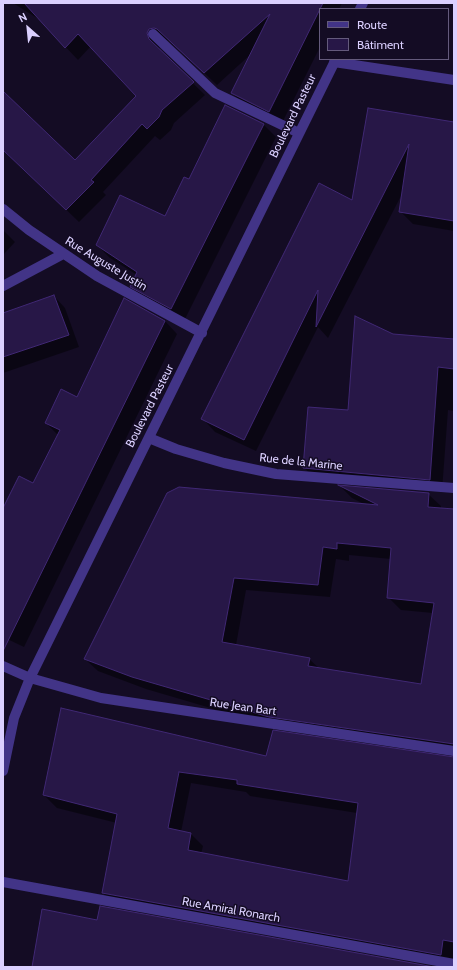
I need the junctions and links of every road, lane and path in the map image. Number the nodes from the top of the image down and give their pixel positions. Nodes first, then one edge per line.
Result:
1 (153, 34) dead end
2 (335, 60) edge
3 (454, 80) edge
4 (299, 133) junction
5 (3, 209) edge
6 (63, 254) junction
7 (3, 286) edge
8 (202, 333) junction
9 (149, 438) junction
10 (454, 488) edge
11 (3, 666) edge
12 (30, 678) junction
13 (454, 751) edge
14 (3, 771) edge
15 (3, 882) edge
16 (454, 964) edge

1 - 4 street
2 - 3 street
2 - 4 street, Boulevard Pasteur
4 - 8 street, Boulevard Pasteur
5 - 6 street, Rue Auguste Justin
6 - 7 street
6 - 8 street, Rue Auguste Justin
8 - 9 street, Boulevard Pasteur
9 - 10 street, Rue de la Marine
9 - 12 street, Boulevard Pasteur
11 - 12 street, Rue Jean Bart
12 - 13 street, Rue Jean Bart
12 - 14 street, Boulevard Pasteur
15 - 16 street, Rue Amiral Ronarch

